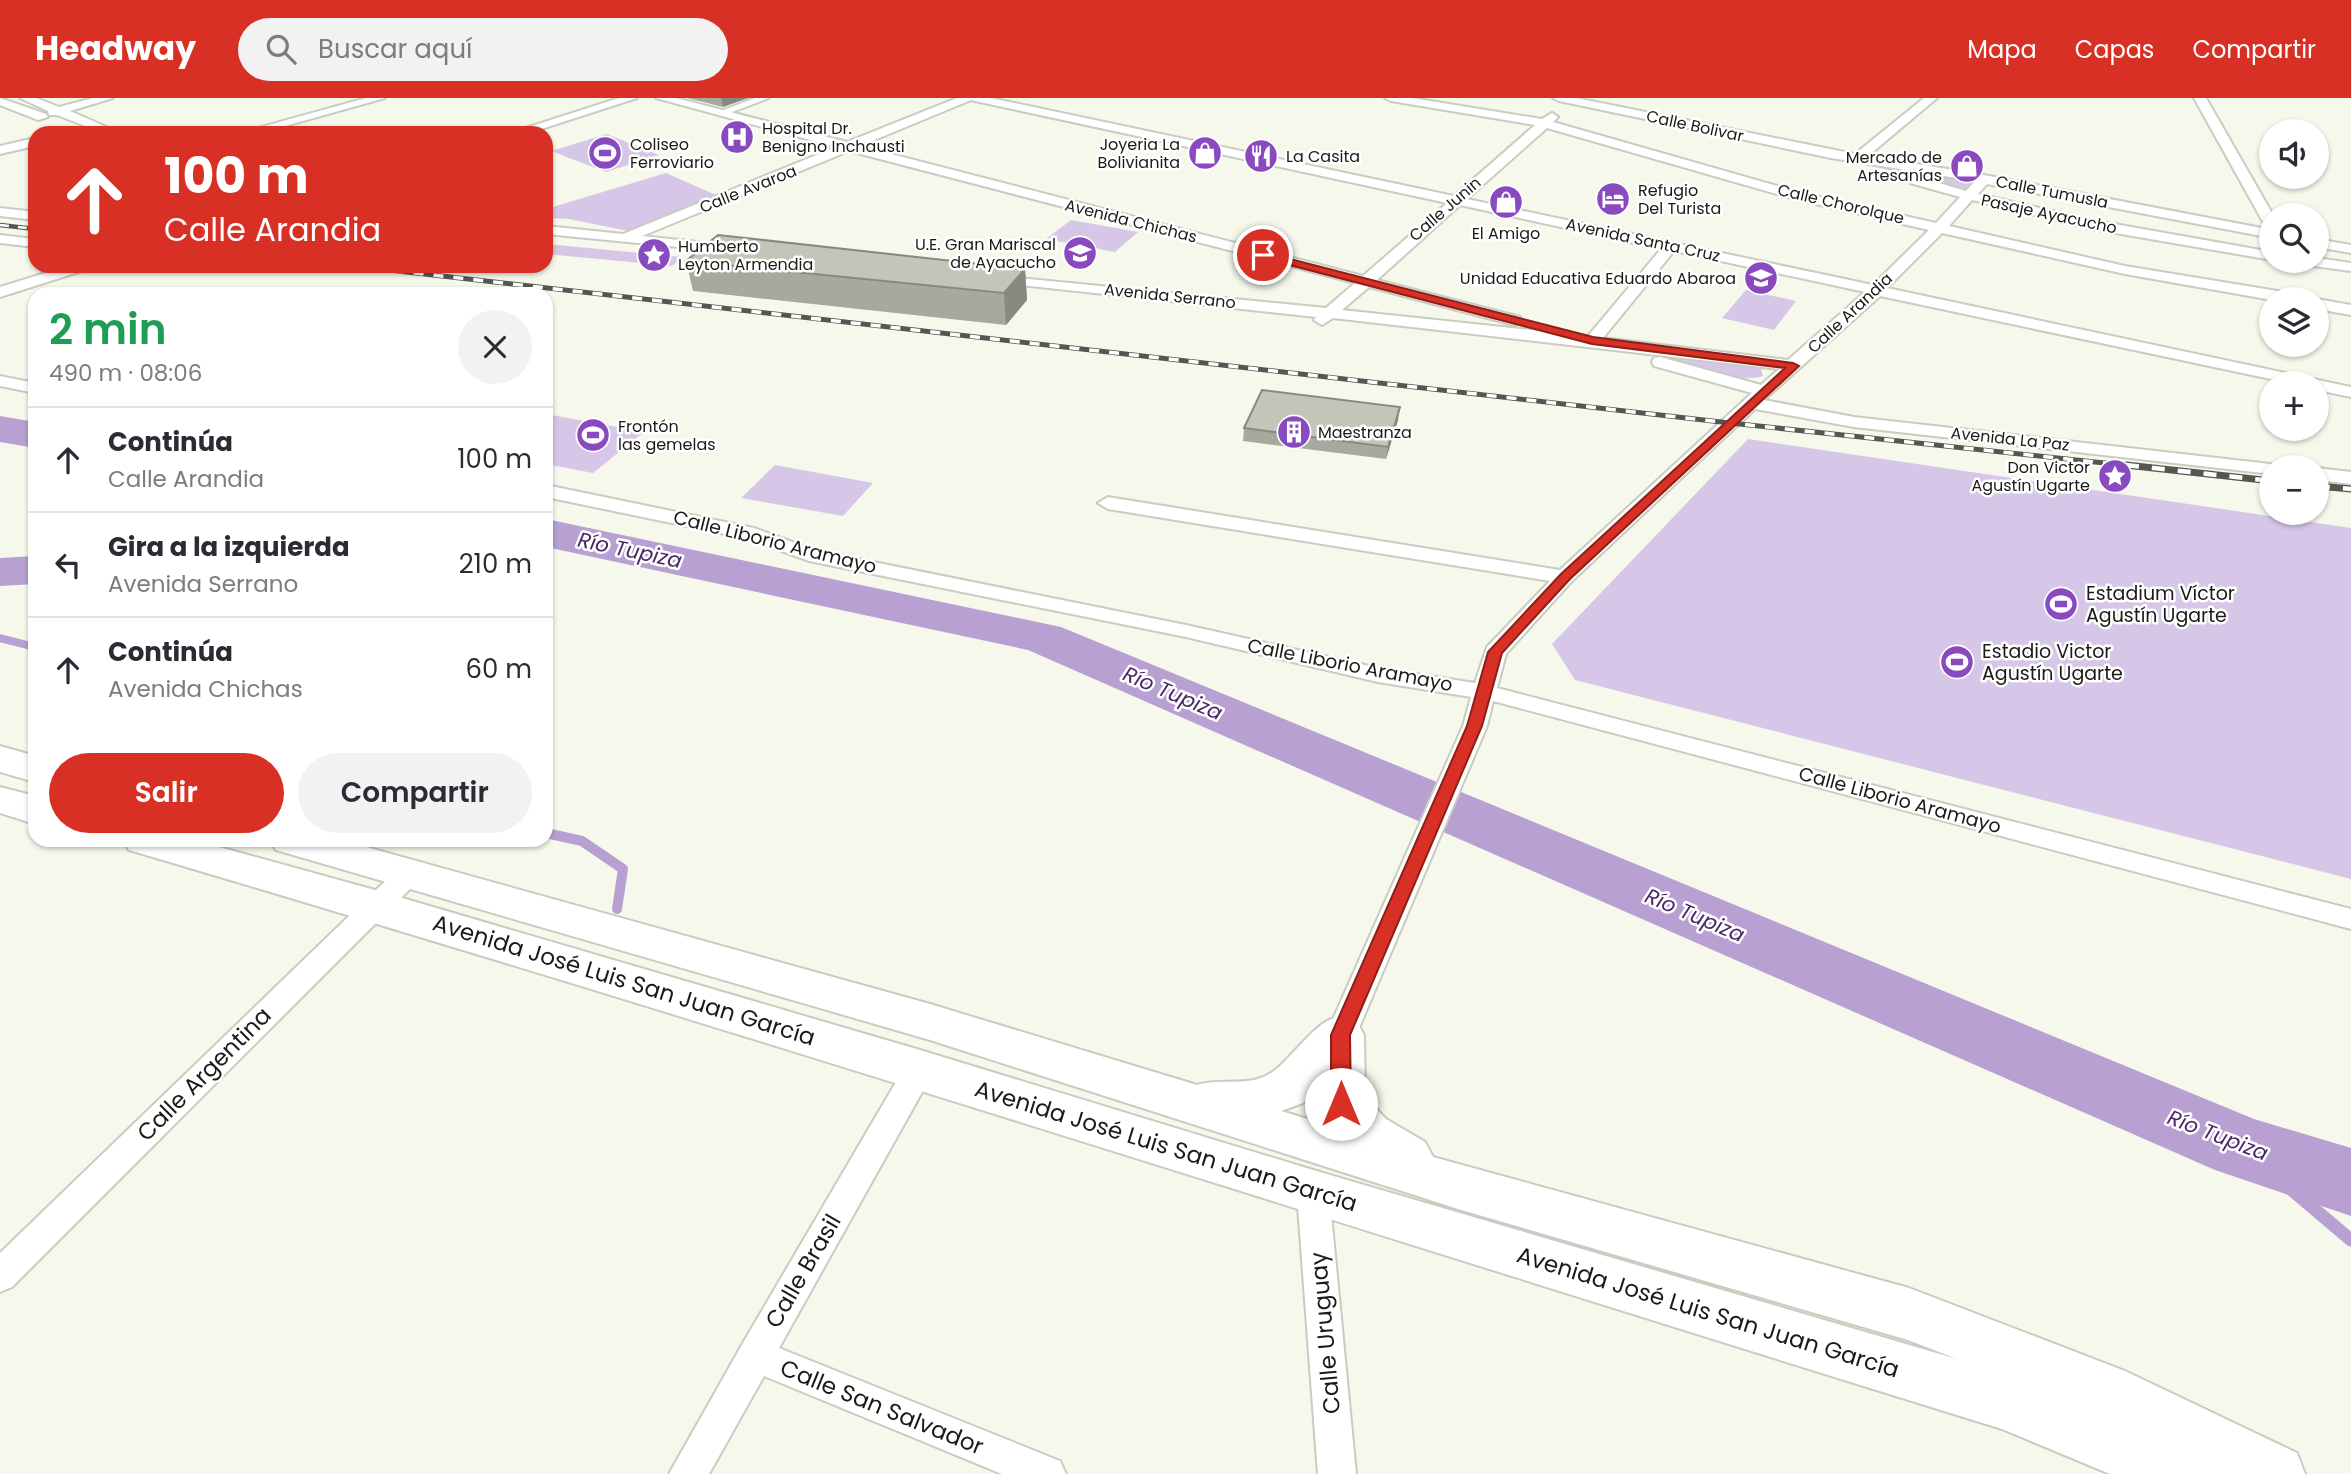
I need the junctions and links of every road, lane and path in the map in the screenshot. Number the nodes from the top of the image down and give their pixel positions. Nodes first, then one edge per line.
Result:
1 (26, 98) edge
2 (107, 98) edge
3 (379, 98) edge
4 (631, 98) edge
5 (662, 98) edge
6 (764, 98) edge
7 (967, 98) edge
8 (975, 98) edge
9 (1391, 98) edge
10 (1559, 98) edge
11 (1931, 98) edge
12 (2200, 98) edge
13 (1576, 101) junction
14 (2, 103) edge
15 (58, 110) junction
16 (720, 113) junction
17 (39, 115) junction
18 (1543, 123) junction
19 (63, 126) edge
20 (97, 126) edge
21 (273, 126) edge
22 (539, 126) edge
23 (28, 144) edge
24 (849, 148) junction
25 (1, 150) edge
26 (1831, 154) junction
27 (1858, 158) junction
28 (1984, 179) junction
29 (1969, 197) junction
30 (1454, 201) junction
31 (2259, 203) edge
32 (0, 212) edge
33 (28, 215) edge
34 (1940, 227) junction
35 (553, 231) edge
36 (2259, 232) edge
37 (624, 238) junction
38 (0, 239) edge
39 (553, 241) edge
40 (28, 242) edge
41 (1672, 245) junction
42 (2329, 245) edge
43 (606, 246) junction
44 (2351, 249) edge
45 (2259, 254) edge
46 (2329, 265) edge
47 (2351, 268) edge
48 (61, 273) edge
49 (975, 281) edge
50 (1363, 281) junction
51 (1877, 290) junction
52 (0, 292) edge
53 (2259, 293) edge
54 (2329, 306) edge
55 (2351, 310) edge
56 (1324, 318) junction
57 (1591, 345) junction
58 (1793, 366) junction
59 (2259, 372) edge
60 (0, 381) edge
61 (28, 387) edge
62 (2329, 387) edge
63 (2351, 392) edge
64 (1757, 397) junction
65 (2259, 468) edge
66 (2329, 475) edge
67 (2351, 478) edge
68 (553, 492) edge
69 (1108, 503) dead end
70 (1565, 577) junction
71 (1486, 692) junction
72 (0, 759) edge
73 (28, 767) edge
74 (0, 800) edge
75 (28, 808) edge
76 (168, 847) edge
77 (315, 847) edge
78 (410, 873) junction
79 (375, 906) junction
80 (2351, 919) edge
81 (1341, 1035) junction
82 (920, 1069) junction
83 (1176, 1099) junction
84 (1458, 1187) junction
85 (1313, 1193) junction
86 (0, 1276) edge
87 (755, 1355) junction
88 (688, 1474) edge
89 (1047, 1474) edge
90 (1337, 1474) edge
91 (2182, 1474) edge
92 (2276, 1474) edge

1 - 15 street
2 - 15 street
3 - 21 street
4 - 22 street
5 - 16 street, Avenida Chichas
6 - 16 street
7 - 24 street, Calle Avaroa
8 - 30 street, Avenida Santa Cruz
9 - 18 street, Calle Chorolque
10 - 13 street, Calle Bolivar
11 - 27 street
12 - 31 street
13 - 18 street, Calle Junin
13 - 26 street, Calle Bolivar
14 - 17 street
15 - 17 street
15 - 20 street
16 - 24 street, Avenida Chichas
17 - 19 street
18 - 30 street, Calle Junin
18 - 34 street, Calle Chorolque
23 - 25 street
24 - 37 street, Calle Avaroa
24 - 50 street, Avenida Chichas
26 - 27 street, Calle Tumusla
26 - 29 street, Pasaje Ayacucho
27 - 28 street, Calle Tumusla
28 - 29 street, Calle Arandia
28 - 36 street, Calle Tumusla
29 - 34 street, Calle Arandia
29 - 45 street, Pasaje Ayacucho
30 - 41 street, Avenida Santa Cruz
30 - 50 street, Calle Junin
32 - 33 street
34 - 51 street, Calle Arandia
34 - 53 street, Calle Chorolque
35 - 37 street
37 - 43 street, Calle Avaroa
37 - 43 street
38 - 40 street
39 - 43 street
41 - 51 street, Avenida Santa Cruz
41 - 57 street
42 - 44 street
46 - 47 street
48 - 52 street
49 - 56 street, Avenida Serrano
50 - 56 street, Calle Junin
50 - 57 street, Avenida Chichas
51 - 58 street, Calle Arandia
51 - 59 street, Avenida Santa Cruz
54 - 55 street
56 - 57 street, Avenida Serrano
57 - 58 street, Avenida Serrano
57 - 64 street, Avenida Serrano
58 - 64 street, Calle Arandia
60 - 61 street
62 - 63 street
64 - 65 street, Avenida La Paz
64 - 70 street, Calle Arandia
66 - 67 street
68 - 71 street, Calle Liborio Aramayo
69 - 70 street
70 - 71 street, Calle Arandia
71 - 80 street, Calle Liborio Aramayo
71 - 81 street, Calle Arandia
72 - 73 highway
74 - 75 highway
76 - 79 highway, Avenida José Luis San Juan García
77 - 78 highway, Avenida José Luis San Juan García
78 - 79 street, Calle Argentina
78 - 83 highway, Avenida José Luis San Juan García
79 - 82 highway, Avenida José Luis San Juan García
79 - 86 street, Calle Argentina
81 - 83 highway
81 - 84 highway
82 - 85 highway, Avenida José Luis San Juan García
82 - 87 street, Calle Brasil
83 - 84 highway, Avenida José Luis San Juan García
84 - 92 highway, Avenida José Luis San Juan García
85 - 90 street, Calle Uruguay
85 - 91 highway, Avenida José Luis San Juan García
87 - 88 street, Calle Brasil
87 - 89 street, Calle San Salvador

